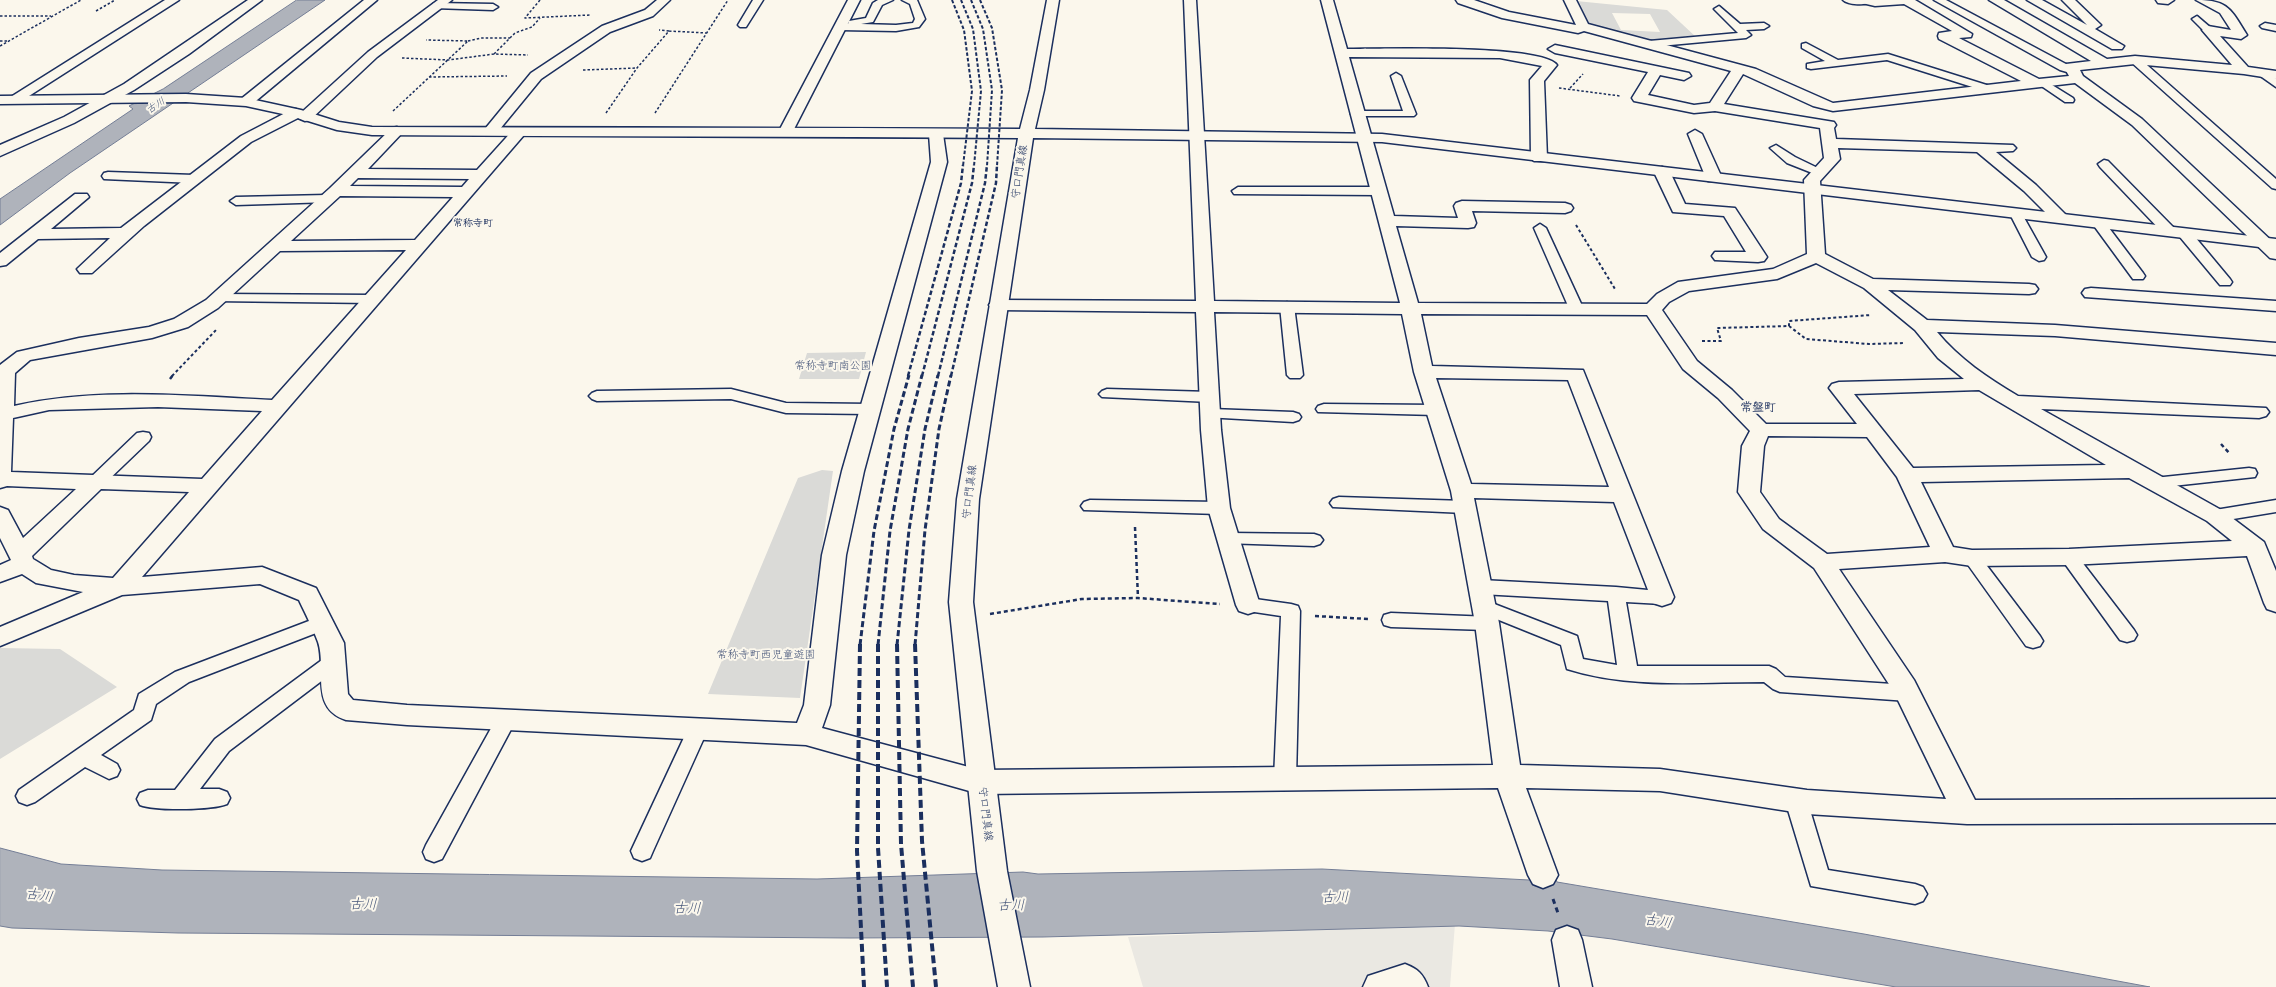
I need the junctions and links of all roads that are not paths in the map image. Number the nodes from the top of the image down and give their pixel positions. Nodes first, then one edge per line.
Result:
1 (174, 0) edge
2 (256, 0) edge
3 (371, 0) edge
4 (664, 0) edge
5 (758, 0) edge
6 (854, 0) edge
7 (888, 0) edge
8 (906, 0) edge
9 (1053, 0) edge
10 (1190, 0) edge
11 (1327, 0) edge
12 (1462, 0) edge
13 (1570, 0) edge
14 (1848, 0) edge
15 (1867, 0) edge
16 (1906, 0) edge
17 (1939, 0) edge
18 (1994, 0) edge
19 (2032, 0) edge
20 (2068, 0) edge
21 (2162, 0) edge
22 (2167, 0) edge
23 (2202, 0) edge
24 (441, 3) edge
25 (493, 8) dead end
26 (1719, 9) dead end
27 (749, 15) junction
28 (760, 15) dead end
29 (2197, 19) dead end
30 (743, 25) dead end
31 (841, 25) junction
32 (1764, 26) dead end
33 (2265, 26) dead end
34 (1737, 27) junction
35 (1580, 28) junction
36 (2276, 28) edge
37 (2208, 30) junction
38 (1649, 44) junction
39 (1806, 46) dead end
40 (2117, 46) junction
41 (1555, 49) junction
42 (1341, 54) junction
43 (2135, 60) junction
44 (1542, 61) junction
45 (2104, 63) junction
46 (1836, 64) junction
47 (1811, 66) dead end
48 (1739, 69) junction
49 (1656, 70) junction
50 (2244, 70) junction
51 (2269, 74) edge
52 (2076, 75) junction
53 (1396, 76) dead end
54 (1684, 76) dead end
55 (2040, 83) junction
56 (2276, 84) edge
57 (1989, 89) junction
58 (110, 98) junction
59 (7, 100) edge
60 (2069, 100) dead end
61 (246, 102) junction
62 (1715, 107) junction
63 (1833, 107) junction
64 (1357, 114) junction
65 (301, 115) junction
66 (1828, 125) junction
67 (397, 131) junction
68 (786, 131) junction
69 (490, 132) junction
70 (519, 132) junction
71 (936, 134) junction
72 (1695, 134) dead end
73 (1026, 135) junction
74 (1197, 136) junction
75 (1363, 137) junction
76 (1830, 143) junction
77 (1981, 147) junction
78 (1776, 148) dead end
79 (2008, 148) dead end
80 (0, 152) edge
81 (1539, 158) junction
82 (2104, 164) dead end
83 (1662, 172) junction
84 (1820, 172) junction
85 (354, 173) junction
86 (481, 175) junction
87 (108, 176) dead end
88 (1714, 178) junction
89 (194, 179) junction
90 (2276, 185) edge
91 (1814, 190) junction
92 (1238, 191) dead end
93 (1378, 191) junction
94 (465, 192) junction
95 (331, 195) junction
96 (81, 197) dead end
97 (236, 201) dead end
98 (1566, 208) road end
99 (2016, 214) junction
100 (2060, 219) junction
101 (1386, 221) junction
102 (2098, 223) junction
103 (1540, 228) dead end
104 (126, 232) junction
105 (2178, 233) junction
106 (35, 234) junction
107 (419, 245) junction
108 (275, 246) junction
109 (2272, 247) edge
110 (1721, 256) dead end
111 (1816, 256) junction
112 (2040, 257) dead end
113 (0, 261) edge
114 (86, 269) dead end
115 (2138, 276) dead end
116 (2225, 282) dead end
117 (1870, 284) junction
118 (2030, 289) dead end
119 (2091, 293) dead end
120 (219, 298) junction
121 (372, 299) junction
122 (998, 305) junction
123 (1206, 305) junction
124 (1287, 306) junction
125 (1410, 306) junction
126 (2276, 306) edge
127 (1576, 308) junction
128 (1652, 310) junction
129 (1922, 326) junction
130 (2276, 349) edge
131 (2, 371) edge
132 (1424, 372) junction
133 (1295, 375) dead end
134 (1983, 384) junction
135 (1108, 394) dead end
136 (597, 396) dead end
137 (2013, 402) junction
138 (1210, 405) junction
139 (278, 406) junction
140 (871, 409) junction
141 (1324, 409) dead end
142 (1436, 410) junction
143 (2259, 412) dead end
144 (3, 414) junction
145 (1293, 417) dead end
146 (1761, 430) junction
147 (1873, 431) junction
148 (143, 437) dead end
149 (2133, 471) junction
150 (2249, 473) dead end
151 (1907, 475) junction
152 (0, 480) edge
153 (96, 482) junction
154 (2154, 483) junction
155 (208, 486) junction
156 (1622, 494) junction
157 (1464, 499) junction
158 (1339, 503) dead end
159 (1090, 506) dead end
160 (2276, 506) edge
161 (1219, 508) junction
162 (0, 515) edge
163 (2215, 516) junction
164 (1229, 539) junction
165 (1314, 540) dead end
166 (2256, 548) junction
167 (1944, 554) junction
168 (2069, 556) junction
169 (1972, 558) junction
170 (21, 559) junction
171 (1822, 562) junction
172 (0, 574) edge
173 (119, 587) junction
174 (1616, 594) junction
175 (1662, 597) joint
176 (2276, 603) edge
177 (1248, 606) joint
178 (1484, 606) junction
179 (1391, 620) road end
180 (322, 623) junction
181 (2127, 636) dead end
182 (0, 637) edge
183 (2033, 641) dead end
184 (333, 662) junction
185 (1628, 674) junction
186 (1908, 693) junction
187 (506, 720) junction
188 (698, 729) junction
189 (806, 734) junction
190 (84, 756) junction
191 (109, 770) dead end
192 (1508, 776) junction
193 (1285, 779) junction
194 (980, 782) junction
195 (27, 796) dead end
196 (180, 798) junction
197 (219, 798) dead end
198 (148, 799) dead end
199 (1796, 800) junction
200 (2276, 810) edge
201 (1967, 812) junction
202 (642, 851) dead end
203 (434, 852) dead end
204 (1543, 874) road end
205 (1915, 894) dead end
206 (1567, 940) road end
207 (1014, 987) edge
208 (1379, 987) edge
209 (1412, 987) edge
210 (1576, 987) edge

1 - 59 street
2 - 58 street
3 - 61 street
4 - 69 street
5 - 27 lane
6 - 31 street
7 - 31 lane
8 - 31 lane
9 - 73 street, 守口門真線
10 - 74 street
11 - 42 street
12 - 35 street
13 - 35 street
14 - 15 lane
15 - 16 street
16 - 55 street
17 - 52 lane
18 - 45 street
19 - 40 street
20 - 40 street
21 - 22 street
23 - 37 street
24 - 25 lane
24 - 65 street
26 - 34 lane
27 - 28 lane
27 - 30 lane
29 - 37 lane
31 - 68 street
32 - 34 lane
33 - 36 lane
34 - 38 lane
35 - 38 street
35 - 41 street
37 - 50 street
38 - 48 street
39 - 46 lane
40 - 43 street
41 - 44 street
41 - 49 street
42 - 44 street
42 - 64 street
43 - 45 street
43 - 50 street
43 - 90 lane
44 - 81 street
45 - 52 street
46 - 47 lane
46 - 57 lane
48 - 62 street
48 - 63 street
49 - 54 street
49 - 62 street
50 - 51 street
51 - 56 lane
52 - 55 street
52 - 109 street
53 - 64 lane
55 - 57 street
55 - 60 lane
57 - 63 street
58 - 59 street
58 - 61 street
58 - 80 street
61 - 65 street
62 - 66 street
63 - 66 street
64 - 75 street
65 - 67 street
65 - 89 street
66 - 76 street
67 - 69 street
67 - 85 street
68 - 70 street
68 - 71 street
69 - 70 street
70 - 86 street
71 - 73 street
71 - 140 street
72 - 88 street
73 - 74 street
73 - 122 street, 守口門真線
74 - 75 street
74 - 123 street
75 - 81 street
75 - 93 street
76 - 77 street
76 - 84 street
77 - 79 street
77 - 100 street
78 - 84 lane
81 - 83 street
82 - 105 lane
83 - 88 street
83 - 110 street
84 - 91 street
85 - 86 street
85 - 95 street
86 - 94 street
87 - 89 lane
88 - 91 street
89 - 104 street
91 - 99 street
91 - 111 street
92 - 93 lane
93 - 101 street
94 - 95 street
94 - 107 street
95 - 97 lane
95 - 108 street
96 - 106 street
98 - 101 street
99 - 100 street
99 - 112 lane
100 - 102 street
101 - 125 street
102 - 105 street
102 - 115 lane
103 - 127 lane
104 - 106 street
104 - 114 street
105 - 109 street
105 - 116 lane
106 - 113 street
107 - 108 street
107 - 121 street
108 - 120 street
111 - 117 street
111 - 128 street
117 - 118 street
117 - 129 street
119 - 126 street
120 - 121 lane
120 - 131 street
121 - 139 street
122 - 123 street
122 - 194 street, 守口門真線
123 - 124 street
123 - 138 street
124 - 125 street
124 - 133 lane
125 - 127 street
125 - 132 street
127 - 128 street
128 - 146 street
129 - 130 street
129 - 134 street
131 - 144 street
132 - 142 street
132 - 156 street
134 - 137 street
134 - 147 street
135 - 138 lane
136 - 140 lane
137 - 143 street
137 - 149 street
138 - 145 lane
138 - 161 street
139 - 144 street
139 - 155 street
140 - 189 street
141 - 142 lane
142 - 157 street
144 - 152 street
146 - 147 street
146 - 171 street
147 - 151 street
148 - 153 lane
149 - 151 street
149 - 154 street
150 - 154 lane
151 - 167 street
152 - 153 street
153 - 155 street
153 - 170 street
154 - 163 street
155 - 173 street
156 - 157 street
156 - 175 street
157 - 158 lane
157 - 178 street
159 - 161 lane
160 - 163 lane
161 - 164 street
162 - 170 street
163 - 166 street
164 - 165 lane
164 - 177 street
166 - 168 street
166 - 176 street
167 - 169 street
167 - 171 street
168 - 169 street
168 - 181 lane
169 - 183 lane
170 - 172 street
170 - 173 street
171 - 186 street
173 - 180 street
173 - 182 street
174 - 175 lane
174 - 178 lane
174 - 185 lane
177 - 193 lane
178 - 179 lane
178 - 185 lane
178 - 192 street
180 - 184 street
180 - 190 lane
184 - 187 street
184 - 196 lane
185 - 186 lane
186 - 201 street
187 - 188 street
187 - 203 lane
188 - 189 street
188 - 202 lane
189 - 194 street
190 - 191 lane
190 - 195 lane
192 - 193 street
192 - 199 street
192 - 204 street
193 - 194 street
194 - 207 street, 守口門真線
196 - 197 lane
196 - 198 lane
199 - 201 street
199 - 205 lane
200 - 201 street
206 - 210 street
208 - 209 street

